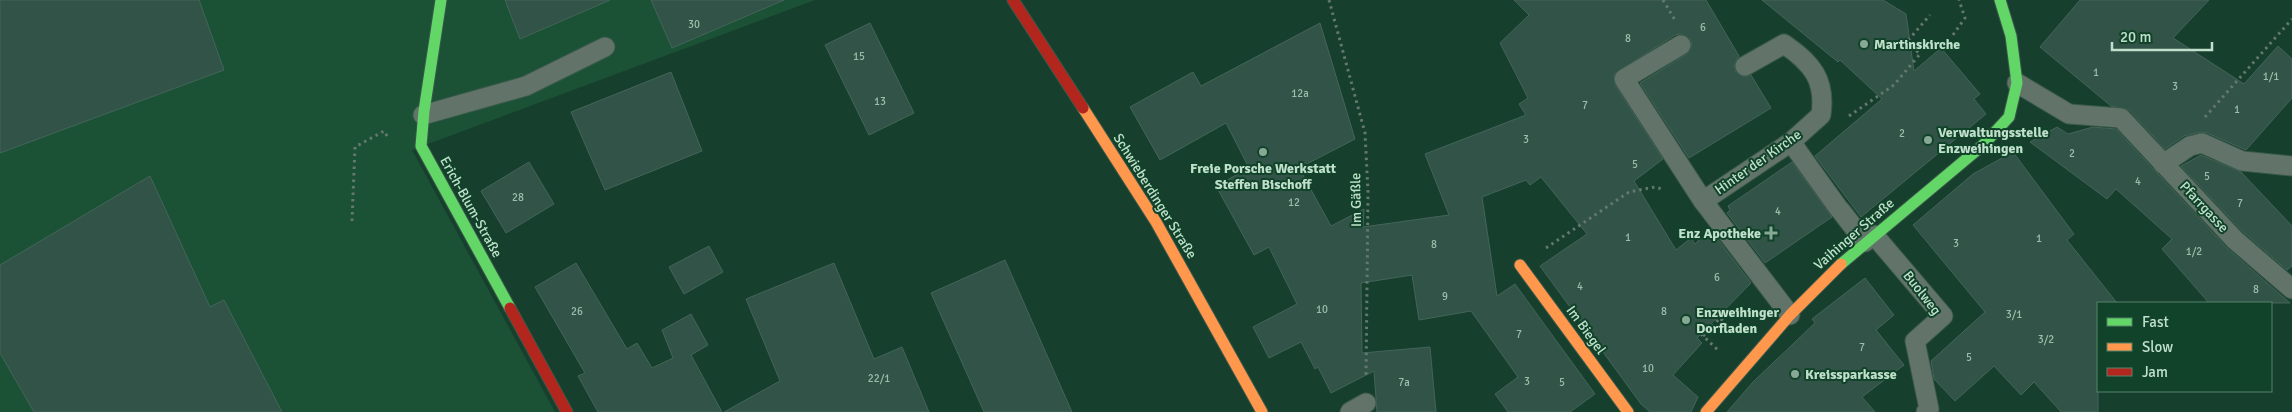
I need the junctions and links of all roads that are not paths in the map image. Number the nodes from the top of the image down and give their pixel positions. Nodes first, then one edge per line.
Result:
1 (441, 0) edge
2 (1013, 0) edge
3 (2002, 1) edge
4 (1682, 46) dead end
5 (605, 47) dead end
6 (1745, 66) dead end
7 (2018, 83) junction
8 (423, 115) junction
9 (1791, 142) junction
10 (2163, 164) junction
11 (2292, 166) edge
12 (1703, 201) junction
13 (1870, 238) junction
14 (1520, 265) road end
15 (2292, 289) edge
16 (1790, 315) junction
17 (1928, 410) edge
18 (567, 412) edge
19 (1262, 412) edge
20 (1628, 412) edge
21 (1706, 412) edge

1 - 8 street, Erich-Blum-Straße
2 - 19 street, Schwieberdinger Straße
3 - 7 street
4 - 12 lane
5 - 8 lane
6 - 9 lane, Hinter der Kirche
7 - 10 lane, Pfarrgasse
7 - 13 street, Vaihinger Straße
8 - 18 street, Erich-Blum-Straße
9 - 12 lane, Hinter der Kirche
9 - 13 lane
10 - 11 lane
10 - 15 lane, Pfarrgasse
12 - 16 lane, Hinter der Kirche
13 - 16 street, Vaihinger Straße
13 - 17 lane, Buolweg
14 - 20 street, Im Biegel
16 - 21 street, Vaihinger Straße

